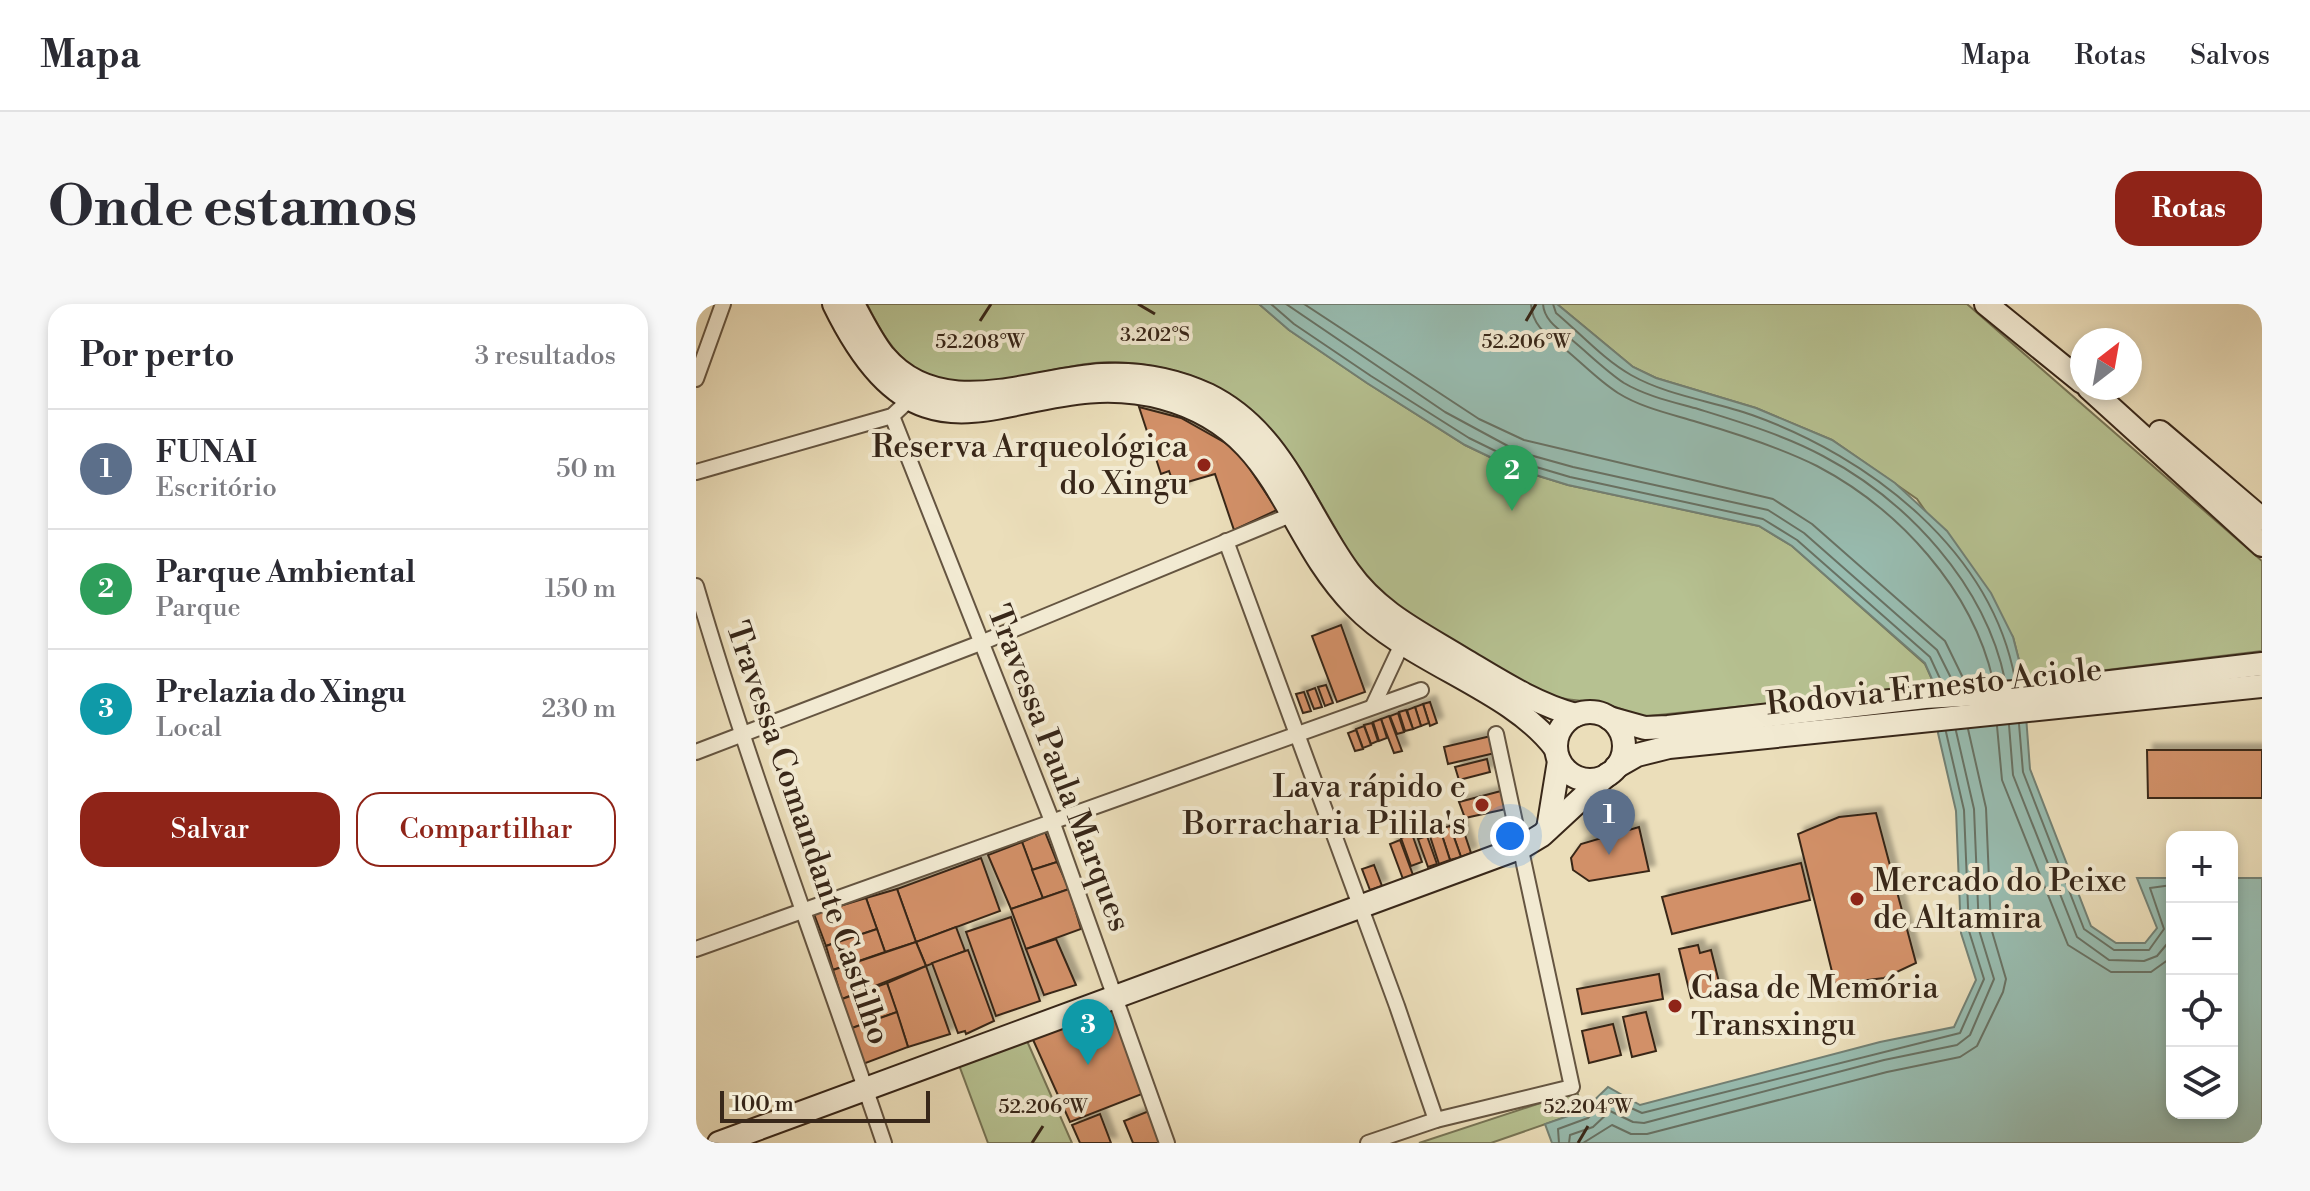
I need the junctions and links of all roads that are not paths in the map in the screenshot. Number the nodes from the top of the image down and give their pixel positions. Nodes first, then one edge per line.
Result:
1 (723, 304) edge
2 (834, 304) edge
3 (853, 304) edge
4 (1986, 304) edge
5 (2005, 304) edge
6 (2070, 355) edge
7 (2070, 372) edge
8 (696, 379) edge
9 (2102, 400) edge
10 (2124, 400) edge
11 (900, 409) junction
12 (696, 472) edge
13 (1293, 514) junction
14 (2262, 519) edge
15 (1226, 541) junction
16 (2262, 545) edge
17 (696, 586) edge
18 (983, 642) junction
19 (1402, 644) junction
20 (2262, 664) edge
21 (2262, 686) edge
22 (1421, 690) dead end
23 (2036, 700) junction
24 (1373, 706) junction
25 (1927, 708) junction
26 (1576, 715) junction
27 (1609, 718) junction
28 (1298, 734) junction
29 (1496, 734) dead end
30 (739, 735) junction
31 (696, 752) edge
32 (1558, 755) junction
33 (1612, 771) junction
34 (1052, 821) junction
35 (1548, 829) junction
36 (1522, 847) junction
37 (1361, 907) junction
38 (805, 910) junction
39 (696, 949) edge
40 (1115, 998) junction
41 (865, 1088) junction
42 (1436, 1120) junction
43 (719, 1143) edge
44 (884, 1143) edge
45 (1167, 1143) edge
46 (1368, 1143) edge

1 - 8 street
2 - 11 main road
3 - 26 main road
4 - 7 main road
5 - 6 main road
9 - 16 main road
10 - 14 main road
11 - 12 street
11 - 13 main road
11 - 18 street, Travessa Paula Marques
13 - 15 street
13 - 19 main road
15 - 18 street
15 - 28 street
17 - 30 street, Travessa Comandante Castilho
18 - 30 street
18 - 34 street, Travessa Paula Marques
19 - 24 street
19 - 32 main road
20 - 23 main road, Rodovia Ernesto Aciole
21 - 23 main road, Rodovia Ernesto Aciole
22 - 24 street
23 - 25 main road
24 - 28 street
25 - 27 main road, Rodovia Ernesto Aciole
25 - 33 main road, Rodovia Ernesto Aciole
26 - 27 main road
26 - 32 main road
27 - 33 main road
28 - 34 street
28 - 37 street
29 - 36 street
30 - 31 street
30 - 38 street, Travessa Comandante Castilho
32 - 33 main road
32 - 35 main road
33 - 35 main road
34 - 38 street
34 - 40 street, Travessa Paula Marques
35 - 36 main road
36 - 37 main road
36 - 42 street
37 - 40 main road
37 - 42 street
38 - 39 street
38 - 41 street, Travessa Comandante Castilho
40 - 41 main road
40 - 45 street, Travessa Paula Marques
41 - 43 main road
41 - 44 street, Travessa Comandante Castilho
42 - 46 street

